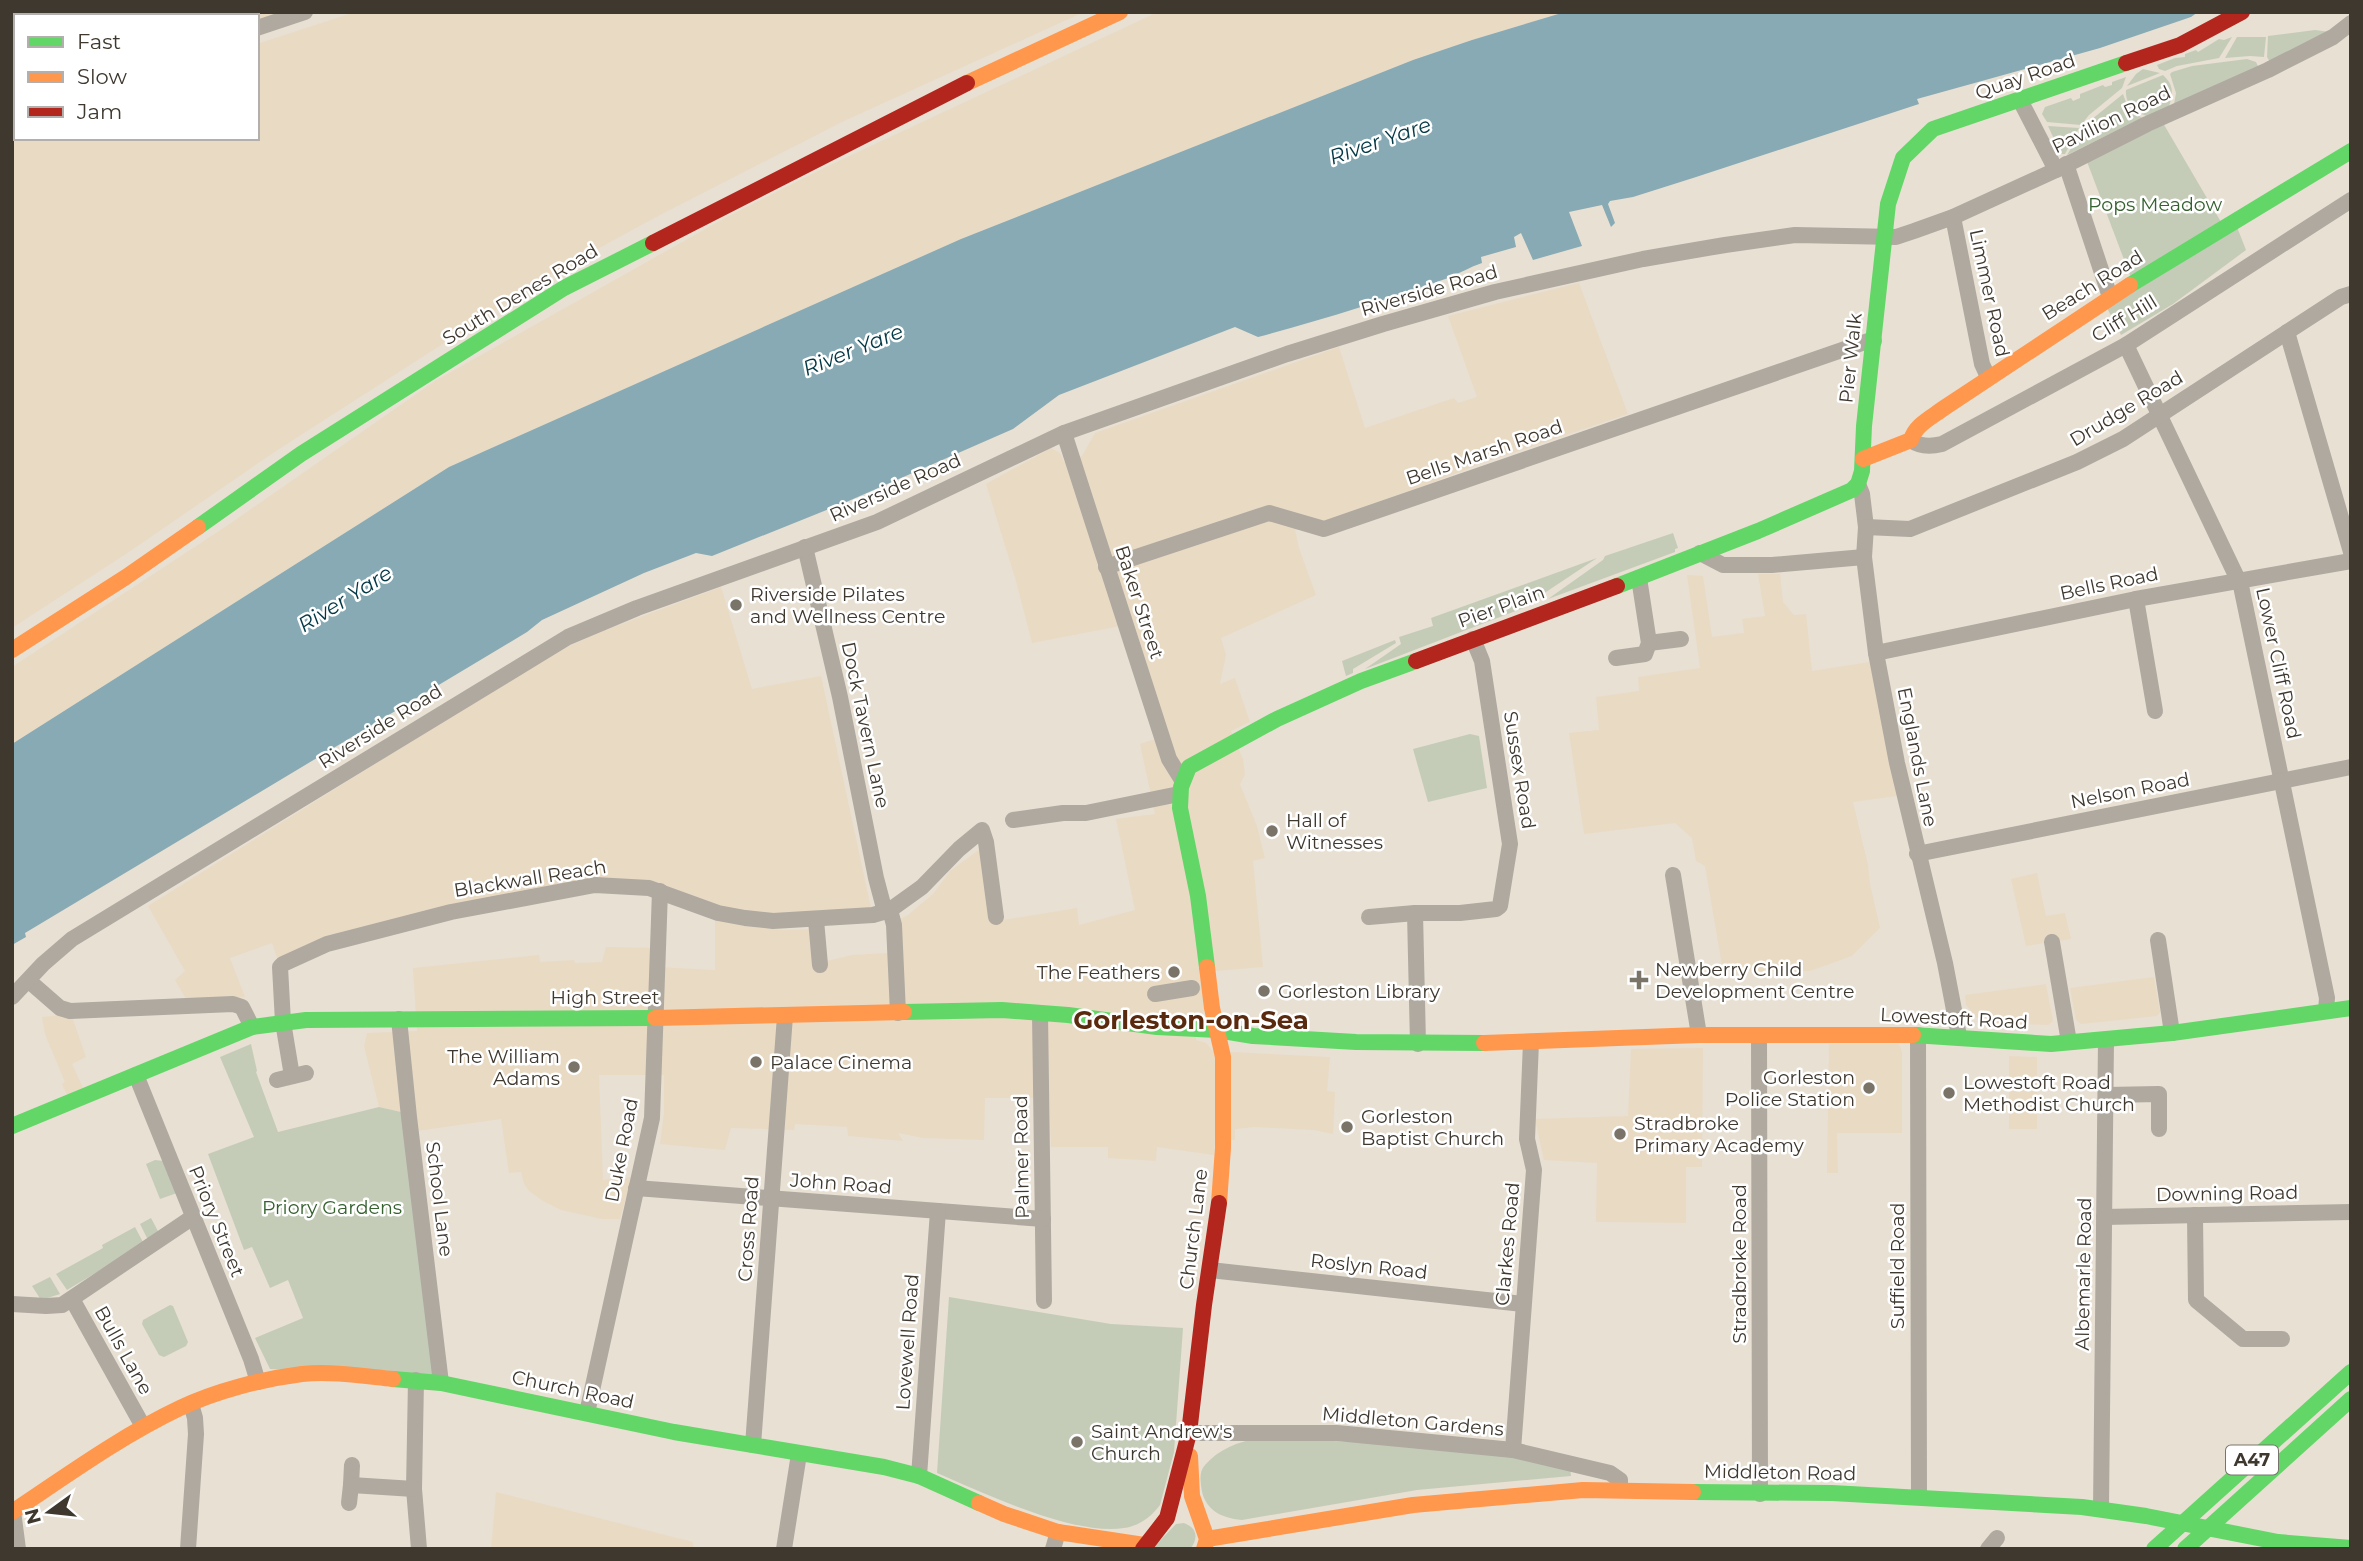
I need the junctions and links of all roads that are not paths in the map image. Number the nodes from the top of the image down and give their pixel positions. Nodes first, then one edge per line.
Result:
1 (305, 12) edge
2 (1119, 12) edge
3 (2242, 12) edge
4 (2351, 23) edge
5 (259, 27) edge
6 (2020, 100) junction
7 (2351, 151) edge
8 (2061, 167) junction
9 (2351, 200) edge
10 (1953, 217) junction
11 (1884, 236) junction
12 (2351, 294) edge
13 (2110, 297) junction
14 (2287, 332) junction
15 (1874, 341) junction
16 (2126, 345) junction
17 (1988, 377) junction
18 (2158, 415) junction
19 (1064, 433) junction
20 (1911, 439) junction
21 (1863, 459) junction
22 (1858, 484) junction
23 (1866, 527) junction
24 (805, 547) junction
25 (2351, 552) edge
26 (1700, 554) junction
27 (1864, 557) junction
28 (2351, 561) edge
29 (1106, 567) junction
30 (1639, 578) junction
31 (2238, 579) junction
32 (2136, 599) junction
33 (1474, 639) junction
34 (1681, 639) dead end
35 (1649, 643) junction
36 (12, 650) edge
37 (1877, 653) junction
38 (1616, 658) dead end
39 (2155, 711) dead end
40 (2351, 767) edge
41 (2283, 782) junction
42 (1180, 787) junction
43 (1013, 820) dead end
44 (1917, 855) junction
45 (1673, 875) dead end
46 (660, 891) junction
47 (1676, 896) junction
48 (1660, 899) dead end
49 (887, 911) junction
50 (1415, 912) junction
51 (996, 917) dead end
52 (1369, 917) dead end
53 (816, 920) junction
54 (2158, 940) dead end
55 (2052, 942) dead end
56 (820, 965) dead end
57 (29, 981) junction
58 (1192, 988) dead end
59 (1155, 994) dead end
60 (12, 997) edge
61 (2351, 1008) edge
62 (2326, 1011) junction
63 (898, 1013) junction
64 (1040, 1013) junction
65 (785, 1016) junction
66 (655, 1018) junction
67 (399, 1019) junction
68 (283, 1023) junction
69 (253, 1027) junction
70 (1217, 1030) junction
71 (2172, 1033) junction
72 (1699, 1035) junction
73 (1759, 1035) junction
74 (1918, 1035) junction
75 (1959, 1036) junction
76 (2106, 1040) junction
77 (1531, 1042) junction
78 (2069, 1042) junction
79 (1418, 1044) junction
80 (136, 1075) junction
81 (292, 1076) dead end
82 (2107, 1095) junction
83 (12, 1126) edge
84 (2159, 1129) dead end
85 (636, 1188) junction
86 (771, 1199) junction
87 (938, 1211) junction
88 (2351, 1212) edge
89 (2195, 1215) junction
90 (193, 1217) junction
91 (2104, 1217) junction
92 (1043, 1219) junction
93 (1210, 1270) junction
94 (72, 1299) junction
95 (1045, 1301) dead end
96 (12, 1304) edge
97 (1523, 1304) junction
98 (2282, 1339) dead end
99 (2351, 1372) edge
100 (416, 1380) junction
101 (258, 1382) junction
102 (441, 1383) junction
103 (2351, 1399) edge
104 (191, 1404) junction
105 (587, 1413) junction
106 (140, 1421) dead end
107 (1189, 1433) junction
108 (753, 1445) junction
109 (1513, 1450) junction
110 (799, 1454) junction
111 (352, 1465) dead end
112 (919, 1475) junction
113 (351, 1485) junction
114 (414, 1489) junction
115 (1620, 1489) junction
116 (1760, 1494) junction
117 (1919, 1497) junction
118 (349, 1503) dead end
119 (13, 1509) edge
120 (2101, 1509) junction
121 (1167, 1518) junction
122 (1200, 1521) junction
123 (1058, 1532) junction
124 (1206, 1544) edge
125 (2267, 1544) edge
126 (1144, 1547) edge
127 (2351, 1548) edge
128 (18, 1549) edge
129 (188, 1549) edge
130 (419, 1549) edge
131 (784, 1549) edge
132 (1052, 1549) edge
133 (2154, 1549) edge
134 (2185, 1549) edge

1 - 5 street
2 - 36 main road, South Denes Road
3 - 6 main road, Quay Road
4 - 8 street, Pavilion Road
6 - 8 street
6 - 11 main road, Quay Road
7 - 13 main road, Beach Road
8 - 10 street, Pavilion Road
8 - 13 street
9 - 16 street, Cliff Hill
10 - 11 street, Pavilion Road
10 - 17 street, Limmer Road
11 - 15 main road, Pier Walk
11 - 19 street, Riverside Road
12 - 14 street, Drudge Road
13 - 17 main road, Beach Road
14 - 18 street, Drudge Road
14 - 25 street
15 - 21 main road, Pier Walk
15 - 29 street, Bells Marsh Road
16 - 18 street, Lower Cliff Road
16 - 20 street, Cliff Hill
17 - 20 main road, Beach Road
18 - 23 street, Drudge Road
18 - 31 street, Lower Cliff Road
19 - 24 street, Riverside Road
19 - 29 street, Baker Street
20 - 21 main road, Beach Road
21 - 22 main road, Pier Walk
22 - 23 street, Englands Lane
22 - 26 main road, Pier Plain
23 - 27 street, Englands Lane
24 - 49 street, Dock Tavern Lane
24 - 57 street, Riverside Road
26 - 27 street
26 - 30 main road, Pier Plain
27 - 37 street, Englands Lane
28 - 31 street, Bells Road
29 - 42 street, Baker Street
30 - 33 main road, Pier Plain
30 - 35 street
31 - 32 street, Bells Road
31 - 41 street, Lower Cliff Road
32 - 37 street, Bells Road
32 - 39 street
33 - 42 main road, Pier Plain
33 - 50 street, Sussex Road
34 - 35 street
35 - 38 street
37 - 44 street, Englands Lane
40 - 41 street, Nelson Road
41 - 44 street, Nelson Road
41 - 62 street, Lower Cliff Road
42 - 43 street
42 - 70 main road, Baker Street
44 - 75 street, Englands Lane
45 - 47 street
46 - 53 street, Blackwall Reach
46 - 66 street, Duke Road
46 - 68 street, Blackwall Reach
47 - 48 street
47 - 72 street
49 - 51 street, Blackwall Reach
49 - 53 street, Blackwall Reach
49 - 63 street, Dock Tavern Lane
50 - 52 street, Sussex Road
50 - 79 street
53 - 56 street
54 - 71 street
55 - 78 street
57 - 60 street, Riverside Road
57 - 69 street
58 - 59 street
61 - 62 main road, Lowestoft Road
62 - 71 main road, Lowestoft Road
63 - 64 main road, High Street
63 - 65 main road, High Street
64 - 70 main road, High Street
64 - 92 street, Palmer Road
65 - 66 main road, High Street
65 - 86 street, Cross Road
66 - 67 main road, High Street
66 - 85 street, Duke Road
67 - 68 main road, High Street
67 - 102 street, School Lane
68 - 69 main road, High Street
68 - 81 street
69 - 80 main road, High Street
70 - 79 main road, Lowestoft Road
70 - 93 main road, Church Lane
71 - 76 main road, Lowestoft Road
72 - 73 main road, Lowestoft Road
72 - 77 main road, Lowestoft Road
73 - 74 main road, Lowestoft Road
73 - 116 street, Stradbroke Road
74 - 75 main road, Lowestoft Road
74 - 117 street, Suffield Road
75 - 78 main road, Lowestoft Road
76 - 78 main road, Lowestoft Road
76 - 82 street, Albemarle Road
77 - 79 main road, Lowestoft Road
77 - 97 street, Clarkes Road
80 - 83 main road, High Street
80 - 90 street, Priory Street
82 - 84 street
82 - 91 street, Albemarle Road
85 - 86 street, John Road
85 - 105 street, Duke Road
86 - 87 street, John Road
86 - 108 street, Cross Road
87 - 92 street, John Road
87 - 112 street, Lovewell Road
88 - 89 street, Downing Road
89 - 91 street, Downing Road
89 - 98 street
90 - 94 street
90 - 101 street, Priory Street
91 - 120 street, Albemarle Road
92 - 95 street, Palmer Road
93 - 97 street, Roslyn Road
93 - 107 main road, Church Lane
94 - 96 street
94 - 106 street, Bulls Lane
97 - 109 street, Clarkes Road
99 - 133 main road, A47
100 - 101 main road, Church Road
100 - 102 main road, Church Road
100 - 114 street
101 - 104 main road, Church Road
102 - 105 main road, Church Road
103 - 134 main road, A47
104 - 119 main road, Church Road
104 - 129 street
105 - 108 main road, Church Road
107 - 109 street, Middleton Gardens
107 - 121 main road, Church Lane
107 - 122 main road, Church Lane
108 - 110 main road, Church Road
109 - 115 street, Middleton Gardens
110 - 112 main road, Church Road
110 - 131 street
111 - 113 street
112 - 123 main road, Church Road
113 - 114 street
113 - 118 street
114 - 130 street
115 - 116 main road, Middleton Road
115 - 124 main road, Middleton Road
116 - 117 main road, Middleton Road
117 - 120 main road, Middleton Road
119 - 128 street
120 - 125 main road, Middleton Road
121 - 122 main road
121 - 126 main road, Church Lane
122 - 124 main road, Church Lane
123 - 126 main road, Church Road
123 - 132 street
125 - 127 main road, Middleton Road

